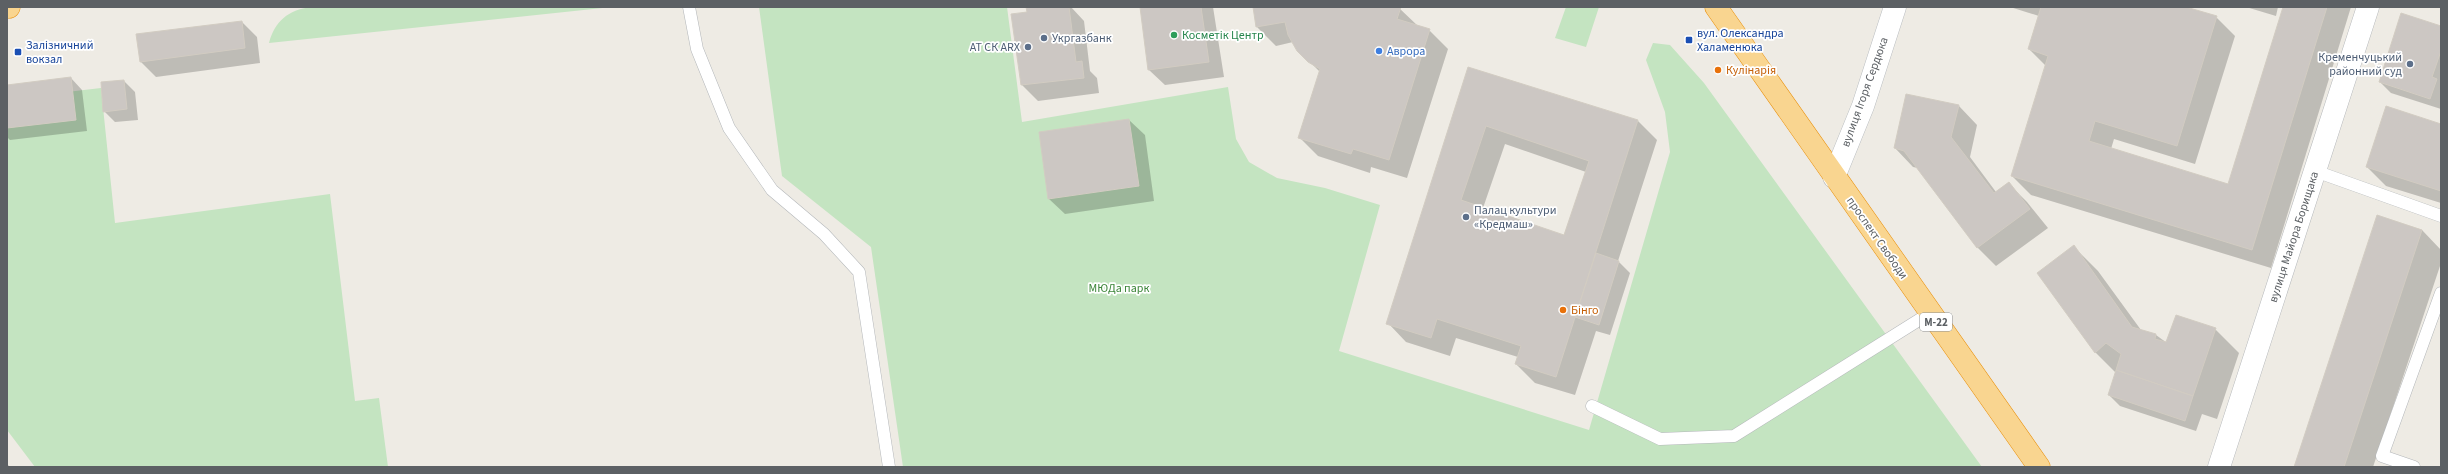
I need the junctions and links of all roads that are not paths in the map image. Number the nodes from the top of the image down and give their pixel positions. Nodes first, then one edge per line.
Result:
1 (689, 7) edge
2 (1716, 7) edge
3 (1895, 7) edge
4 (2368, 7) edge
5 (2315, 171) junction
6 (1834, 177) junction
7 (2441, 216) edge
8 (2441, 293) edge
9 (1930, 313) junction
10 (1592, 406) dead end
11 (889, 467) edge
12 (2039, 467) edge
13 (2219, 467) edge
14 (2414, 467) edge

1 - 11 lane
2 - 6 highway, проспект Свободи / М-22
3 - 6 street, вулиця Ігоря Сердюка
4 - 5 street, вулиця Майора Борищака
5 - 7 lane
5 - 13 street, вулиця Майора Борищака
6 - 9 highway, проспект Свободи / М-22
8 - 14 lane
9 - 10 lane
9 - 12 highway, проспект Свободи / М-22

